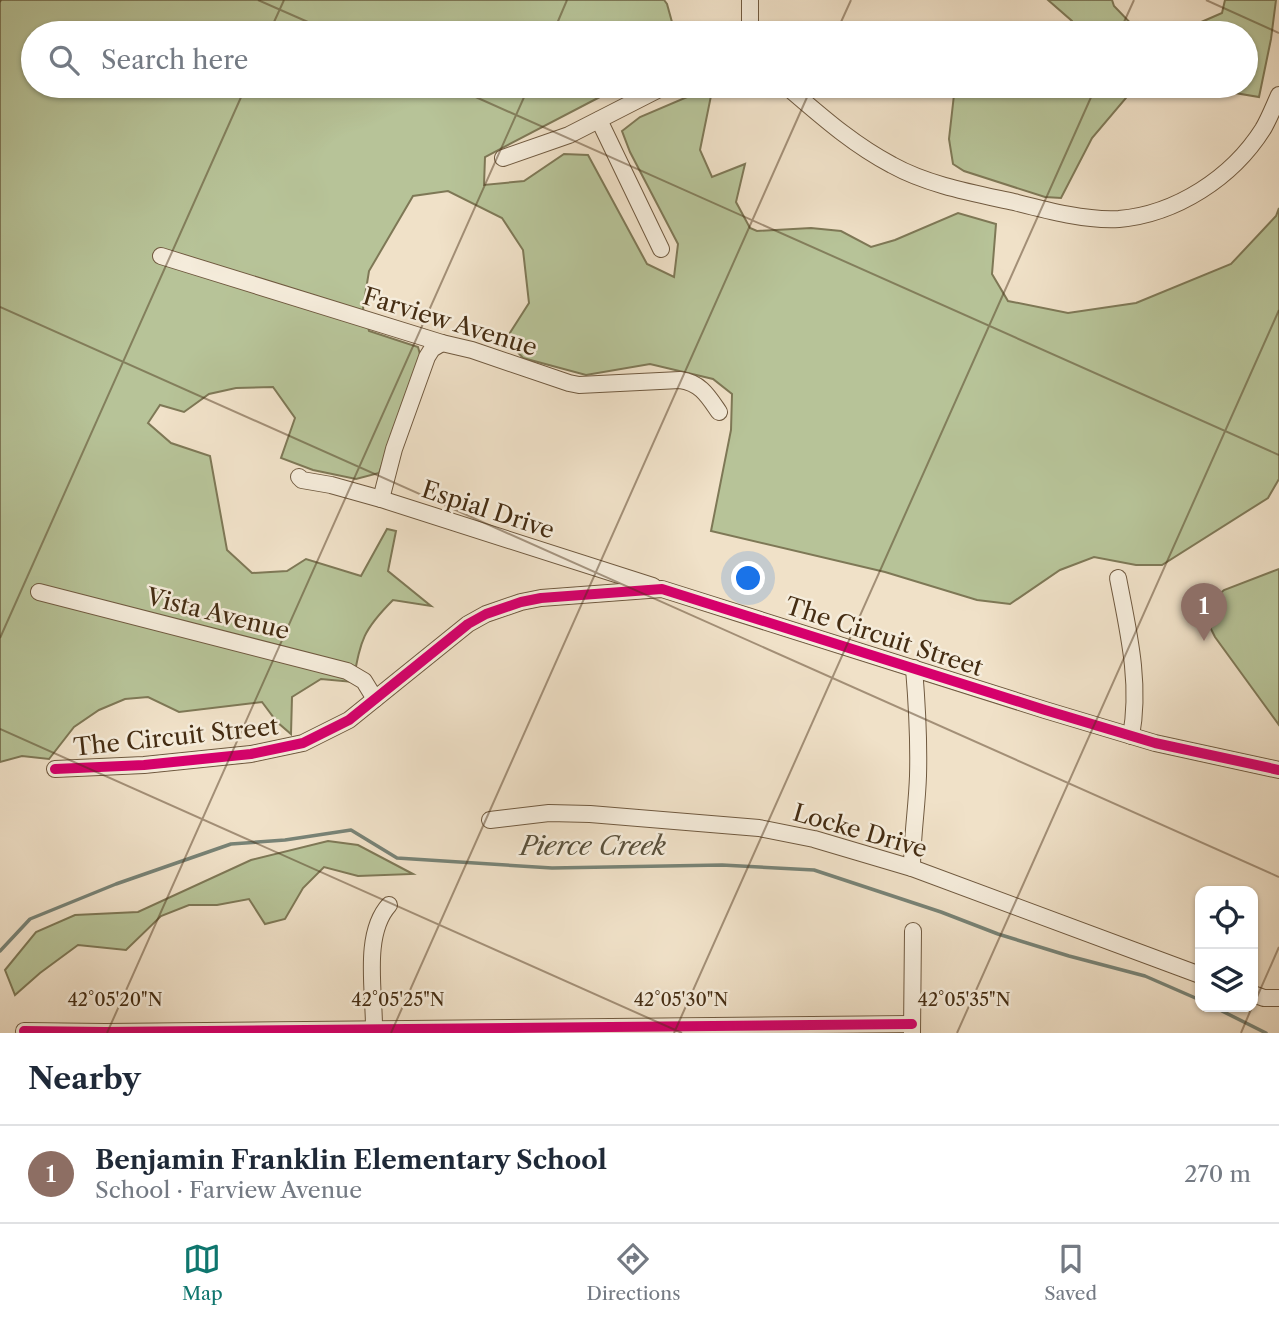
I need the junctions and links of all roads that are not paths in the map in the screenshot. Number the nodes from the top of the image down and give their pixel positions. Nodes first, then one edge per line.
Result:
1 (750, 0) edge
2 (750, 21) edge
3 (1279, 95) edge
4 (642, 98) edge
5 (800, 98) edge
6 (599, 120) junction
7 (503, 158) dead end
8 (660, 249) dead end
9 (161, 257) dead end
10 (442, 343) junction
11 (719, 412) dead end
12 (299, 477) dead end
13 (381, 499) junction
14 (1118, 578) dead end
15 (662, 589) junction
16 (39, 592) dead end
17 (914, 668) junction
18 (375, 699) junction
19 (1131, 736) junction
20 (55, 769) dead end
21 (1279, 770) edge
22 (490, 820) dead end
23 (912, 868) junction
24 (389, 905) dead end
25 (913, 931) dead end
26 (1195, 973) edge
27 (1258, 996) edge
28 (1279, 998) edge
29 (912, 1028) edge
30 (23, 1031) dead end
31 (374, 1032) edge

1 - 2 street
3 - 5 street
4 - 6 street
6 - 7 street
6 - 8 street
9 - 10 street, Farview Avenue
10 - 11 street, Farview Avenue
10 - 13 street
12 - 13 street, Espial Drive
13 - 15 street, Espial Drive
14 - 19 street
15 - 17 street, The Circuit Street
15 - 18 street, The Circuit Street
16 - 18 street, Vista Avenue
17 - 19 street, The Circuit Street
17 - 23 street
18 - 20 street, The Circuit Street
19 - 21 street, The Circuit Street
22 - 23 street, Locke Drive
23 - 26 street, Locke Drive
24 - 31 street
25 - 29 street
27 - 28 street
29 - 31 street
30 - 31 street

